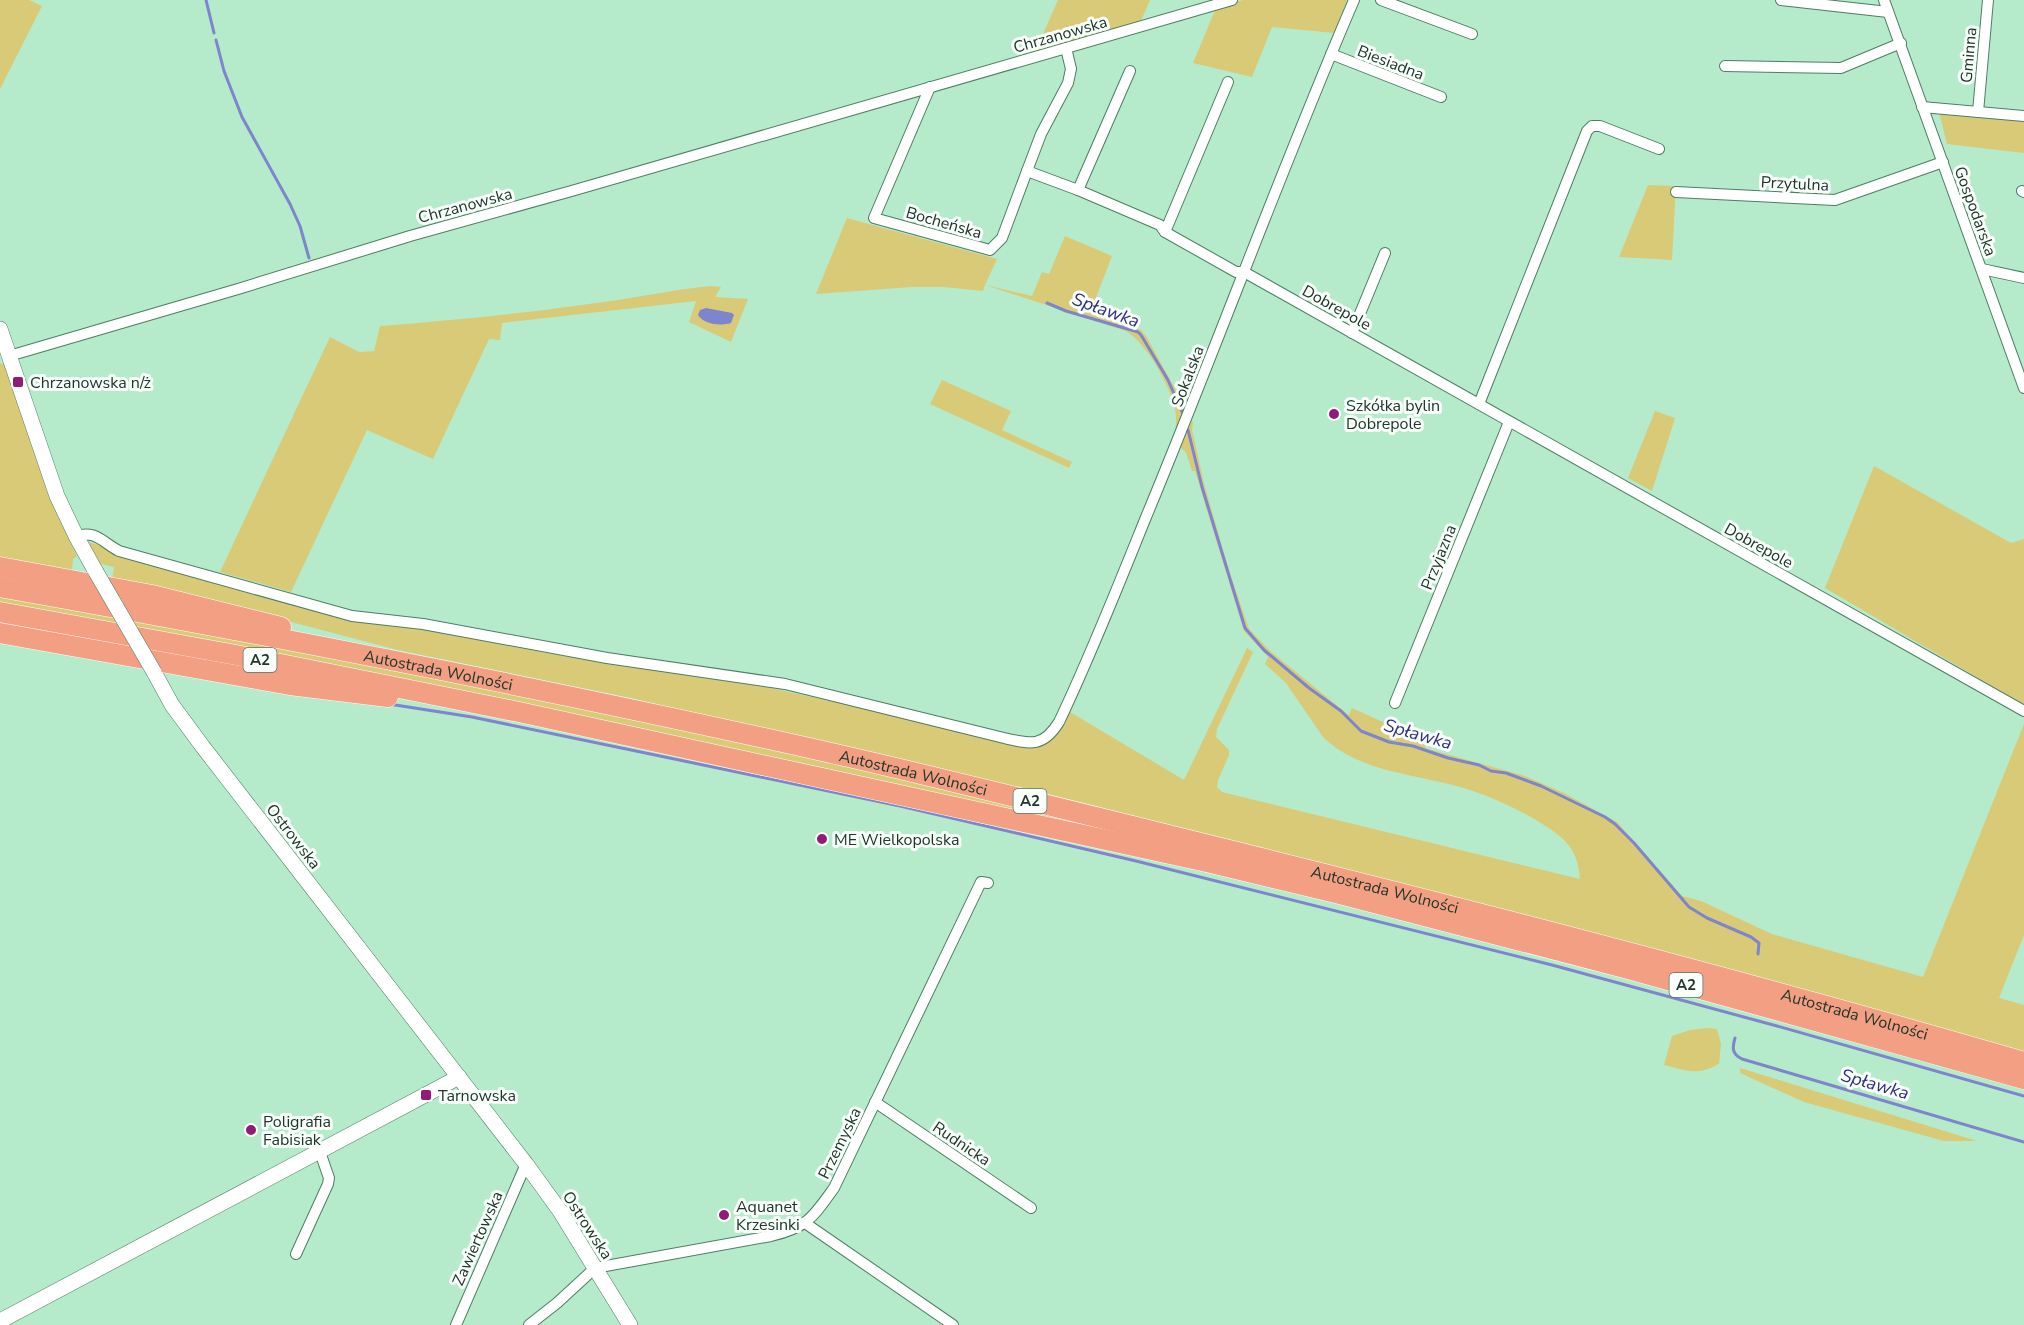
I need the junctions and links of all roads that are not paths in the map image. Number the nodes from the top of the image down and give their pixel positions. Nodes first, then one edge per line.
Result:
1 (1233, 0) edge
2 (1354, 0) edge
3 (1381, 0) edge
4 (1780, 0) edge
5 (1884, 0) edge
6 (1988, 0) edge
7 (1888, 12) junction
8 (1472, 34) dead end
9 (1900, 43) junction
10 (1066, 48) junction
11 (1331, 54) junction
12 (1725, 66) dead end
13 (1130, 71) dead end
14 (1228, 82) dead end
15 (930, 87) junction
16 (1441, 97) dead end
17 (1922, 107) junction
18 (1978, 112) junction
19 (2024, 116) edge
20 (1659, 149) dead end
21 (1943, 162) junction
22 (1028, 171) junction
23 (1078, 190) junction
24 (1676, 192) dead end
25 (1165, 232) junction
26 (1385, 253) dead end
27 (1982, 269) junction
28 (1244, 272) junction
29 (2024, 278) edge
30 (0, 329) edge
31 (1353, 333) junction
32 (9, 356) junction
33 (2024, 388) edge
34 (1479, 404) junction
35 (1509, 422) junction
36 (76, 536) junction
37 (0, 567) edge
38 (0, 588) edge
39 (0, 612) edge
40 (0, 633) edge
41 (395, 662) junction
42 (1395, 703) dead end
43 (2024, 711) edge
44 (519, 712) junction
45 (988, 883) dead end
46 (2024, 1062) edge
47 (459, 1077) junction
48 (2024, 1079) edge
49 (875, 1102) junction
50 (320, 1152) junction
51 (526, 1164) junction
52 (1031, 1208) dead end
53 (805, 1223) junction
54 (296, 1254) dead end
55 (595, 1268) junction
56 (0, 1321) edge
57 (456, 1325) edge
58 (529, 1325) edge
59 (630, 1325) edge
60 (953, 1325) edge

1 - 10 street, Chrzanowska
2 - 11 street, Sokalska
3 - 8 street
4 - 7 street
5 - 7 street, Gospodarska
6 - 18 street, Gminna
7 - 9 street, Gospodarska
9 - 12 street
9 - 17 street, Gospodarska
10 - 15 street, Chrzanowska
10 - 22 street, Bocheńska
11 - 16 street, Biesiadna
11 - 28 street, Sokalska
13 - 23 street
14 - 25 street
15 - 22 street, Bocheńska
15 - 32 street, Chrzanowska
17 - 18 street
17 - 21 street, Gospodarska
18 - 19 street
20 - 34 street
21 - 24 street, Przytulna
21 - 27 street, Gospodarska
22 - 23 street
23 - 25 street
25 - 28 street
26 - 31 street
27 - 29 street
27 - 33 street, Gospodarska
28 - 31 street, Dobrepole
28 - 36 street, Sokalska
30 - 32 street, Ostrowska
31 - 34 street, Dobrepole
32 - 36 street, Ostrowska
34 - 35 street, Dobrepole
35 - 42 street, Przyjazna
35 - 43 street, Dobrepole
36 - 47 street, Ostrowska, bridge
37 - 41 highway
38 - 41 highway, Autostrada Wolności / A2
39 - 44 highway, Autostrada Wolności / A2
40 - 44 highway
41 - 46 highway, Autostrada Wolności / A2
44 - 48 highway, Autostrada Wolności / A2
45 - 49 street, Przemyska
47 - 50 street
47 - 51 street, Ostrowska
49 - 52 street, Rudnicka
49 - 53 street, Przemyska
50 - 54 street
50 - 56 street
51 - 55 street, Ostrowska
51 - 57 street, Zawiertowska
53 - 55 street, Przemyska
53 - 60 street
55 - 58 street
55 - 59 street, Ostrowska

